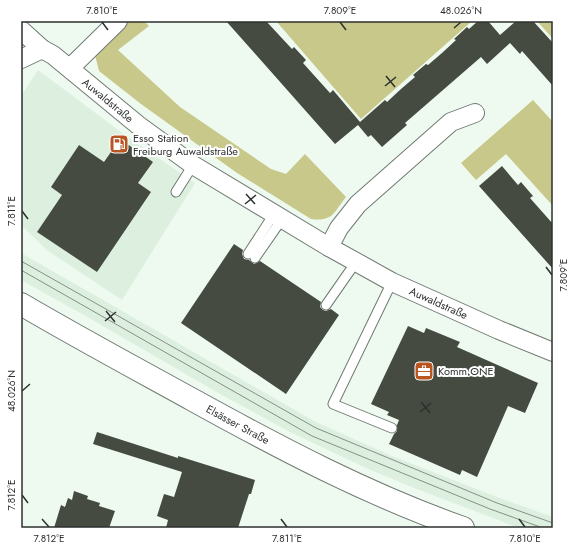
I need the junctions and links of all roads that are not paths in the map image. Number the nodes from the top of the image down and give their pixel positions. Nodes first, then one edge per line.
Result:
1 (118, 21) edge
2 (21, 30) edge
3 (42, 49) junction
4 (21, 59) edge
5 (70, 68) junction
6 (475, 113) dead end
7 (193, 165) junction
8 (176, 192) dead end
9 (278, 216) junction
10 (329, 247) junction
11 (252, 256) dead end
12 (356, 262) junction
13 (392, 282) junction
14 (21, 304) edge
15 (326, 305) dead end
16 (553, 352) edge
17 (392, 428) dead end
18 (463, 528) edge

1 - 5 street
2 - 3 street, Auwaldstraße
3 - 4 street
3 - 5 street, Auwaldstraße
5 - 7 street, Auwaldstraße
6 - 10 street
7 - 8 lane
7 - 9 street, Auwaldstraße
9 - 10 street, Auwaldstraße
9 - 11 lane
10 - 12 street, Auwaldstraße
12 - 13 street, Auwaldstraße
12 - 15 lane
13 - 16 street, Auwaldstraße
13 - 17 lane
14 - 18 main road, Elsässer Straße

